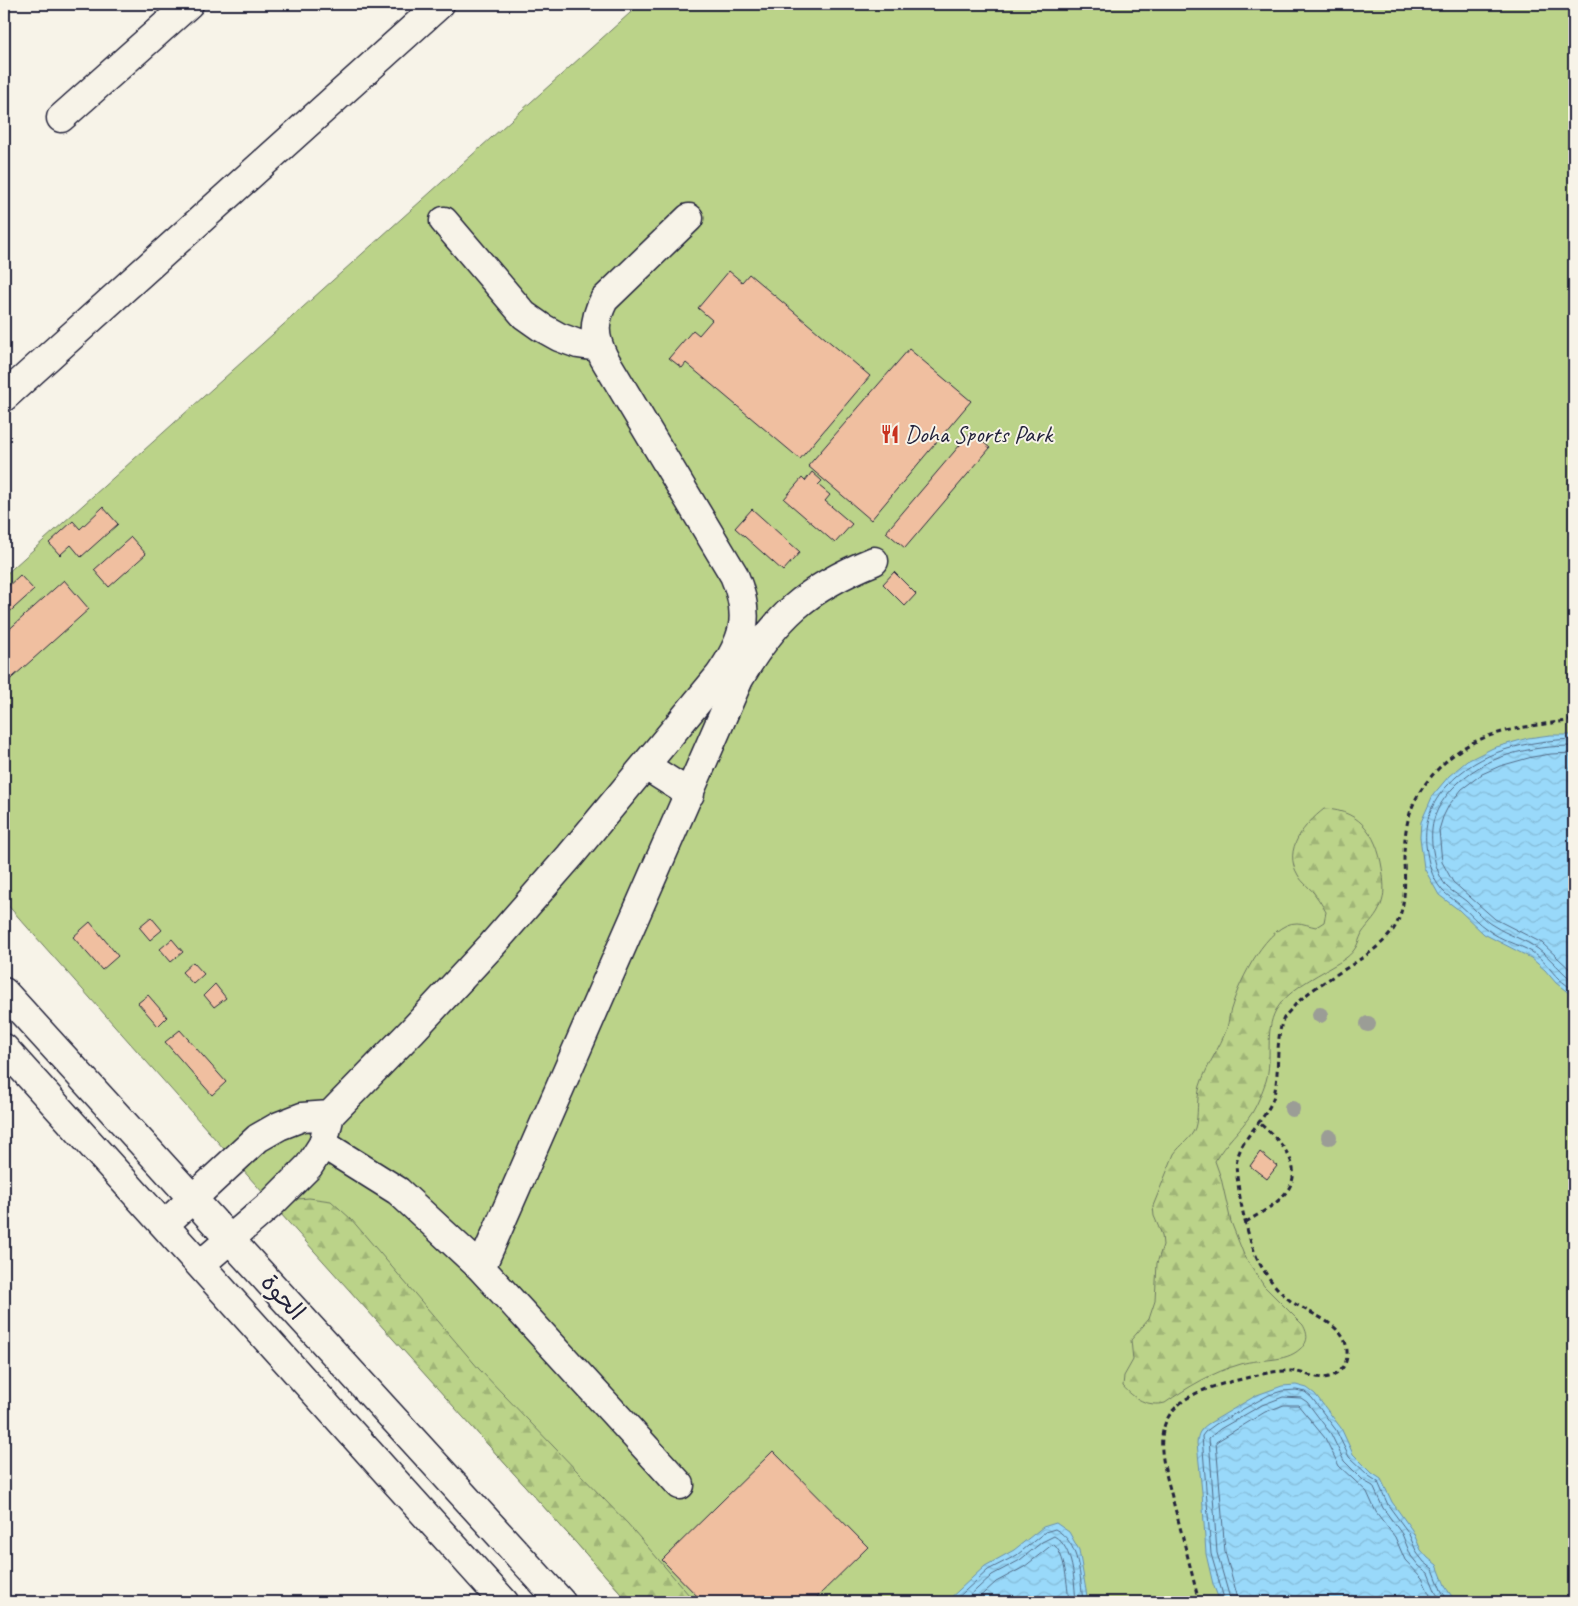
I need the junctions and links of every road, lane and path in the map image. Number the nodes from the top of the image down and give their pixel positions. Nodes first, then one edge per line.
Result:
1 (189, 4) edge
2 (440, 4) edge
3 (61, 118) dead end
4 (689, 218) dead end
5 (444, 222) dead end
6 (598, 347) junction
7 (4, 397) edge
8 (874, 561) dead end
9 (1574, 720) edge
10 (646, 766) junction
11 (690, 794) junction
12 (4, 992) edge
13 (4, 1048) edge
14 (330, 1115) junction
15 (1259, 1123) junction
16 (323, 1144) junction
17 (193, 1198) junction
18 (1246, 1222) junction
19 (164, 1225) junction
20 (230, 1238) junction
21 (200, 1265) junction
22 (481, 1268) junction
23 (680, 1485) dead end
24 (1462, 1597) dead end
25 (504, 1602) edge
26 (561, 1602) edge
27 (1199, 1602) edge
28 (1460, 1602) edge

1 - 3 street
2 - 7 street
4 - 6 street
5 - 6 street
6 - 10 street
8 - 11 street
9 - 15 path
10 - 11 street
10 - 14 street
11 - 22 street
12 - 17 street, الحوة
13 - 19 street, الحوة
14 - 16 street
14 - 17 street
15 - 18 path
15 - 18 path
16 - 20 street
16 - 22 street
17 - 19 street
17 - 20 street, الحوة
18 - 27 path
19 - 21 street, الحوة
20 - 21 street
20 - 26 street, الحوة
21 - 25 street, الحوة
22 - 23 street
24 - 28 path

